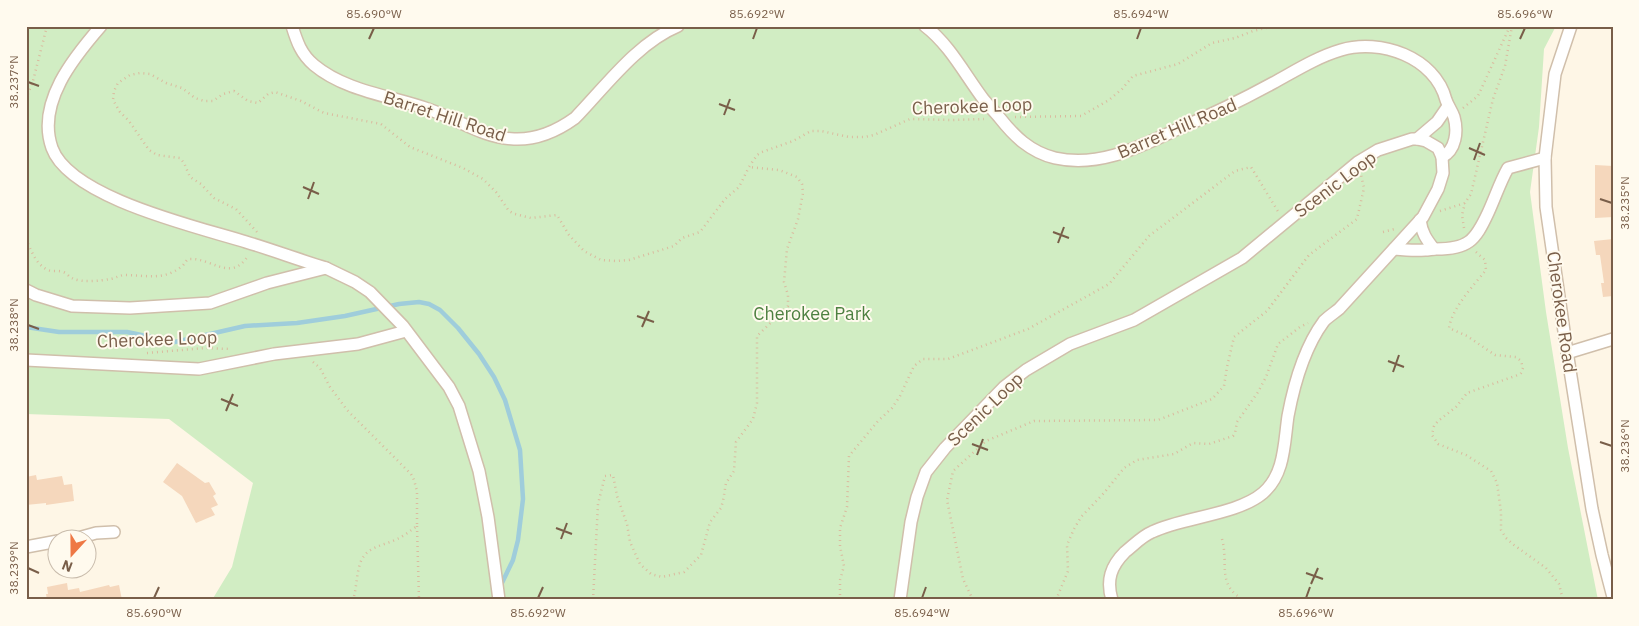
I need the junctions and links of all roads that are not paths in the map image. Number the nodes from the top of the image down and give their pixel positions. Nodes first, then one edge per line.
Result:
1 (101, 26) edge
2 (292, 26) edge
3 (678, 26) edge
4 (925, 26) edge
5 (1571, 26) edge
6 (1451, 110) junction
7 (1417, 139) junction
8 (1442, 157) junction
9 (1545, 158) junction
10 (1421, 218) junction
11 (1394, 249) junction
12 (1434, 249) junction
13 (326, 268) junction
14 (26, 290) edge
15 (405, 328) junction
16 (1613, 339) edge
17 (1567, 353) junction
18 (26, 360) edge
19 (114, 532) dead end
20 (98, 533) edge
21 (48, 543) edge
22 (26, 546) edge
23 (1613, 597) edge
24 (500, 600) edge
25 (900, 600) edge
26 (1112, 600) edge

1 - 13 street
2 - 3 street, Barret Hill Road
4 - 6 street, Barret Hill Road
5 - 9 street, Cherokee Road
6 - 7 street
6 - 8 street, Barret Hill Road
7 - 8 street
7 - 25 street, Scenic Loop
8 - 10 street
9 - 12 street
9 - 17 street, Cherokee Road
10 - 11 street
10 - 12 street
11 - 12 street
11 - 26 street
13 - 14 street
13 - 15 street
15 - 18 street
15 - 24 street
16 - 17 street
17 - 23 street, Cherokee Road
19 - 20 street
21 - 22 street

